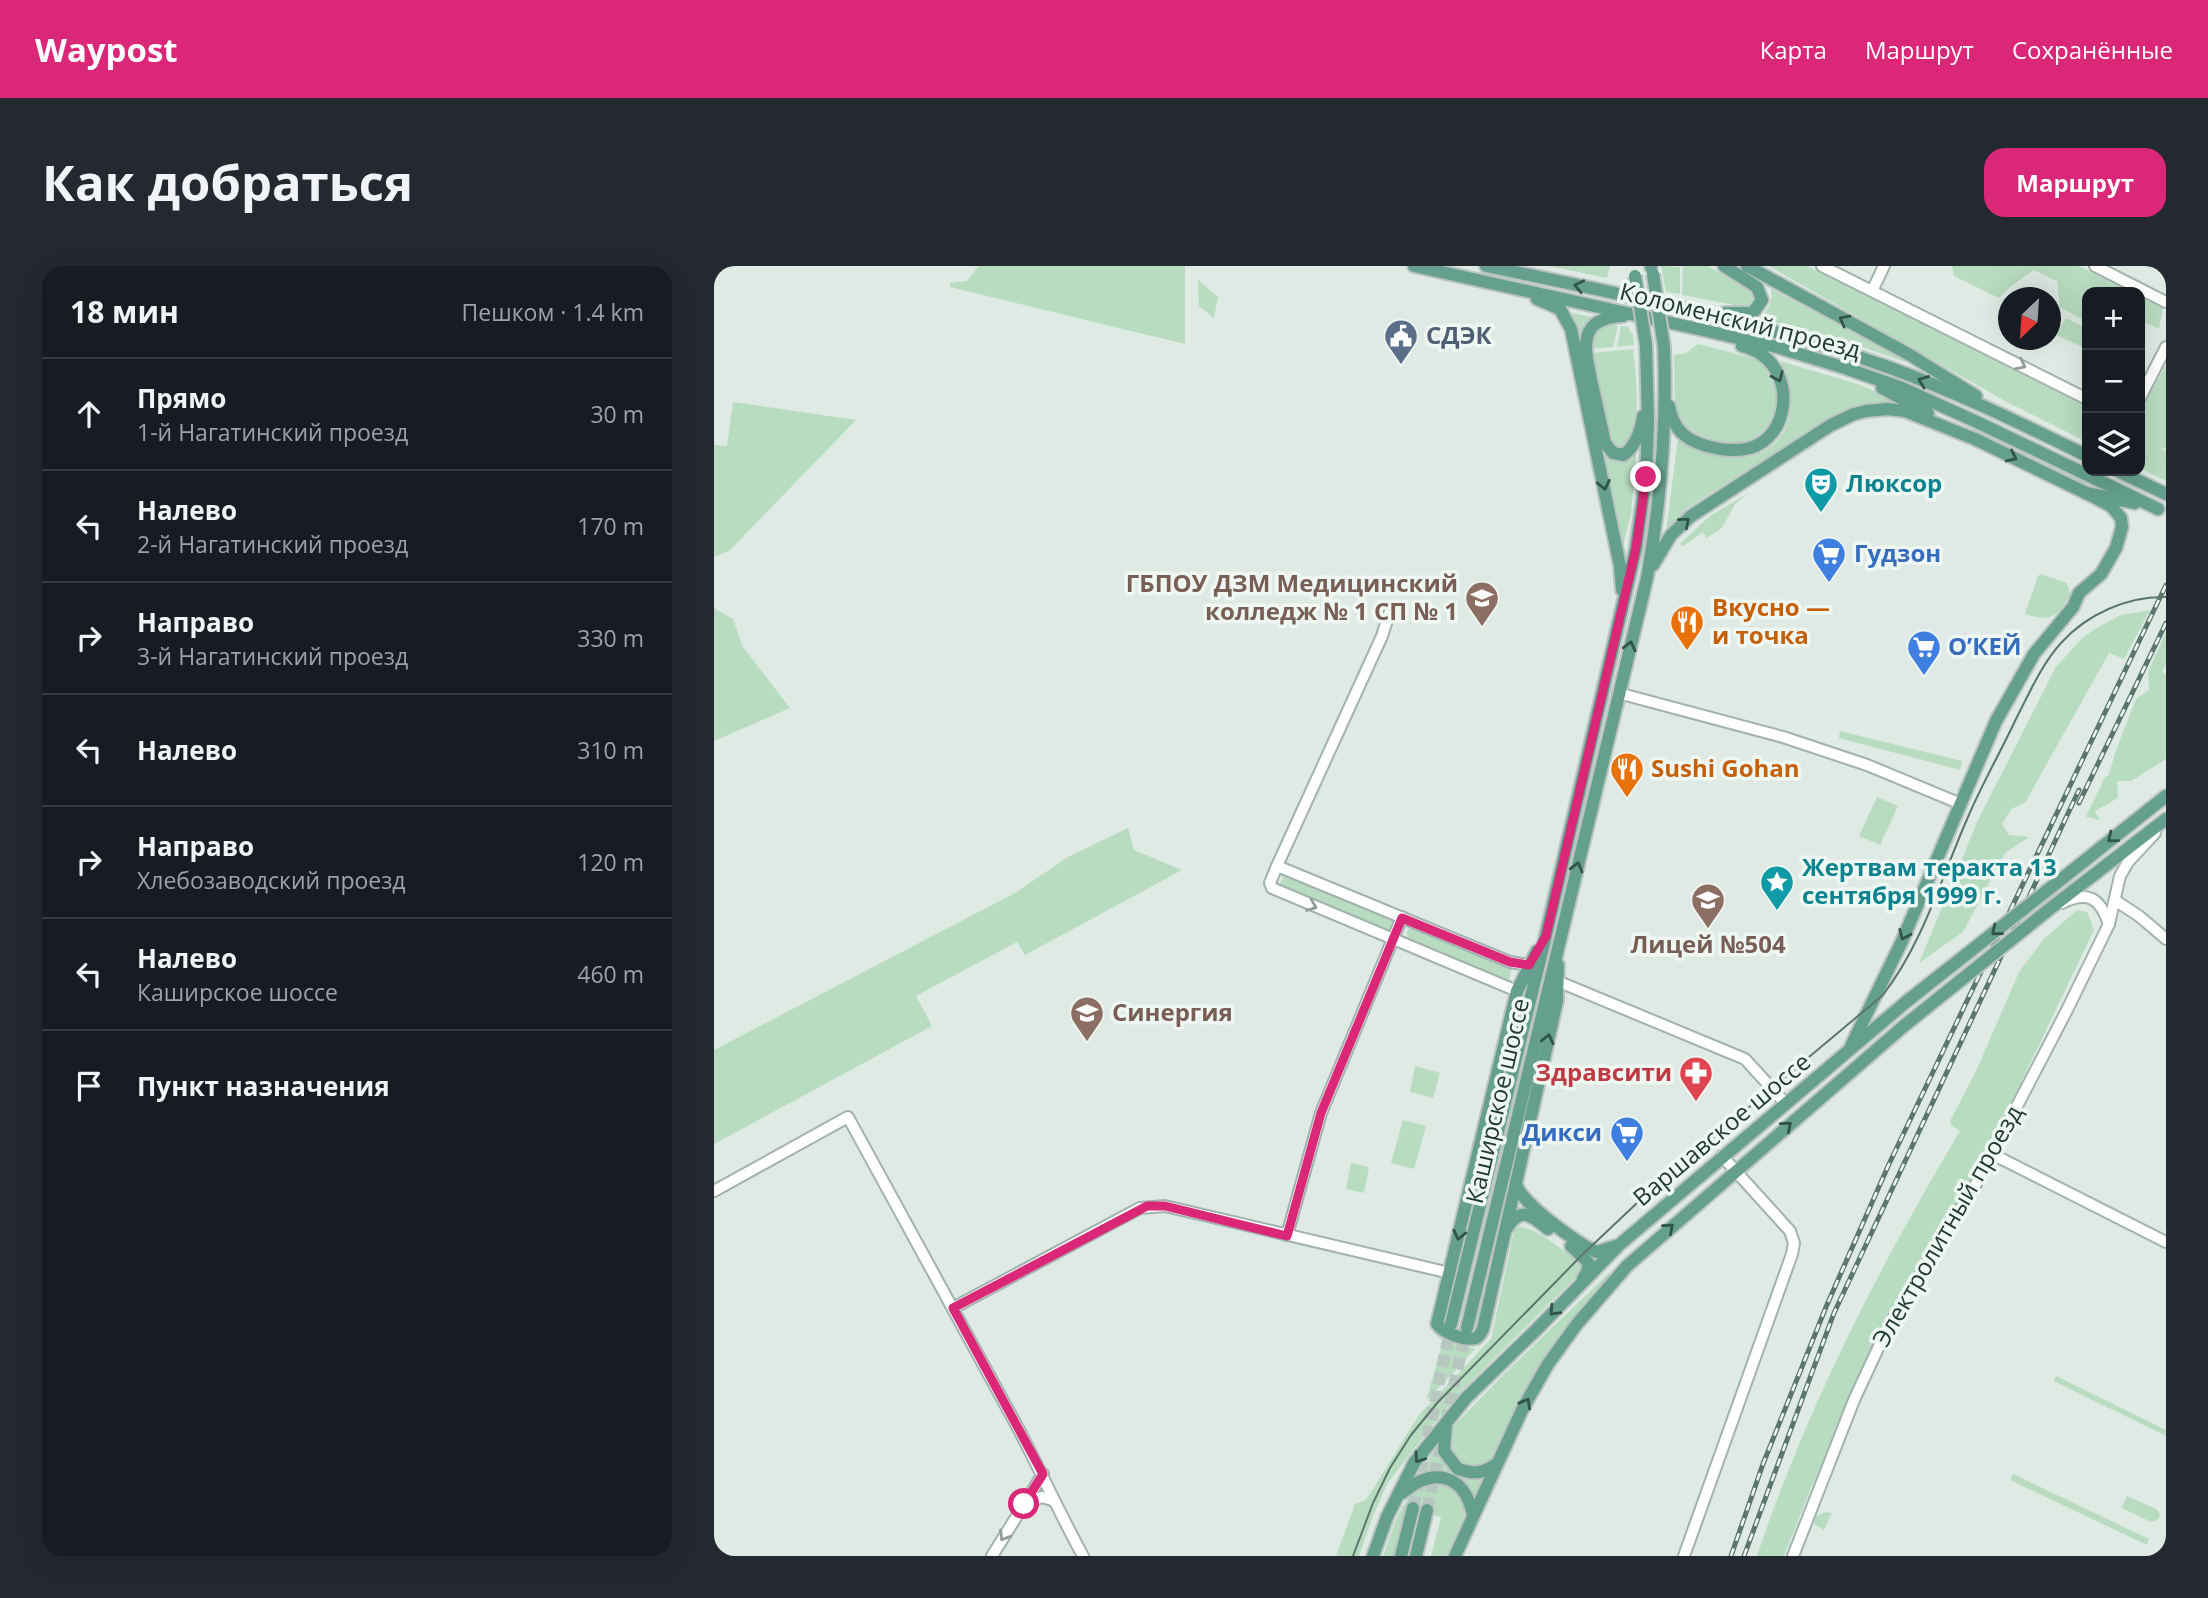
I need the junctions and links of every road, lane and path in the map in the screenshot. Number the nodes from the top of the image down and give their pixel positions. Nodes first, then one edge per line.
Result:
1 (1414, 266) edge
2 (1486, 266) edge
3 (1724, 266) edge
4 (1747, 266) edge
5 (1822, 266) edge
6 (1884, 266) edge
7 (2095, 266) edge
8 (1651, 268) edge
9 (1633, 270) edge
10 (1484, 281) junction
11 (1872, 291) junction
12 (2166, 302) edge
13 (1693, 311) junction
14 (1641, 316) junction
15 (1703, 330) junction
16 (2166, 347) edge
17 (1845, 368) junction
18 (1647, 380) junction
19 (1665, 383) junction
20 (2145, 388) edge
21 (2082, 396) edge
22 (2030, 428) junction
23 (1975, 439) junction
24 (2082, 454) edge
25 (2129, 476) edge
26 (2135, 479) junction
27 (2166, 485) edge
28 (2086, 493) junction
29 (2166, 494) edge
30 (1647, 578) junction
31 (1623, 606) junction
32 (1389, 614) dead end
33 (1618, 693) junction
34 (2166, 796) edge
35 (1961, 804) junction
36 (2166, 820) edge
37 (1277, 866) junction
38 (2116, 901) junction
39 (2048, 910) junction
40 (1402, 918) junction
41 (2109, 924) junction
42 (1561, 933) junction
43 (1546, 936) junction
44 (1394, 939) junction
45 (2166, 939) edge
46 (1529, 965) junction
47 (1557, 981) junction
48 (1517, 991) junction
49 (1849, 1049) junction
50 (1785, 1103) junction
51 (1992, 1154) junction
52 (1722, 1156) junction
53 (1735, 1170) junction
54 (1517, 1177) junction
55 (714, 1191) edge
56 (1506, 1231) junction
57 (1287, 1236) junction
58 (2166, 1241) edge
59 (1619, 1245) junction
60 (1450, 1273) junction
61 (1582, 1282) junction
62 (953, 1308) junction
63 (1451, 1324) tunnel mouth
64 (1467, 1328) tunnel mouth
65 (1446, 1424) junction
66 (1496, 1464) junction
67 (1043, 1474) junction
68 (1397, 1497) junction
69 (1052, 1500) junction
70 (1024, 1504) junction
71 (1473, 1515) junction
72 (992, 1556) edge
73 (1083, 1556) edge
74 (1373, 1556) edge
75 (1401, 1556) edge
76 (1416, 1556) edge
77 (1455, 1556) edge
78 (1684, 1556) edge
79 (1793, 1556) edge

1 - 10 main road, Коломенский проезд
13 -> 2 main road, Коломенский проезд
3 - 13 main road
22 -> 4 main road
5 - 11 street
6 - 11 street
7 - 12 street
8 - 19 main road, Каширское шоссе, bridge
9 - 18 main road, Каширское шоссе, bridge
10 - 14 main road, Коломенский проезд
10 -> 31 main road
11 -> 21 street
22 -> 13 main road, Коломенский проезд
14 - 15 main road, Коломенский проезд
14 - 18 main road
15 - 17 main road, Коломенский проезд
15 -> 19 main road
16 - 20 street
17 - 23 main road
17 - 28 main road, Коломенский проезд
18 - 31 main road, Каширское шоссе
19 - 30 main road, Каширское шоссе
22 - 24 main road, Коломенский проезд
23 -> 28 main road
30 -> 23 main road
25 - 26 main road
26 - 27 main road
26 - 29 main road
28 - 35 main road
33 -> 30 main road, Каширское шоссе
31 - 43 main road, Каширское шоссе
32 - 37 street
33 - 35 street
42 -> 33 main road, Каширское шоссе
34 -> 49 main road, Варшавское шоссе, bridge
35 -> 49 main road
36 - 38 street, Электролитный проезд
36 - 39 main road, Варшавское шоссе
37 - 40 street
37 -> 44 street
38 - 41 street, Электролитный проезд
38 - 45 street
39 - 41 street
53 -> 39 main road, Варшавское шоссе, bridge
40 - 44 street
40 - 46 street
41 - 51 street, Электролитный проезд
42 - 47 main road
42 - 64 main road, Каширское шоссе
43 - 46 main road
43 - 63 main road, Каширское шоссе
44 - 48 street
44 - 57 street
46 - 48 main road
47 - 50 street
54 -> 47 main road
48 -> 60 main road
49 - 50 main road, Варшавское шоссе
50 - 52 main road, Варшавское шоссе
51 - 58 street
51 - 79 street, Электролитный проезд
52 - 53 street
52 - 59 main road, Варшавское шоссе
66 -> 53 main road, Варшавское шоссе
53 - 78 street
54 - 56 main road
54 - 59 main road
55 - 62 street
56 - 60 main road
56 - 61 main road
57 - 60 street
57 - 62 street
59 - 61 main road, Варшавское шоссе
61 -> 65 main road, Варшавское шоссе
62 - 67 street
65 - 66 main road
65 -> 68 main road, Варшавское шоссе
66 - 71 main road, Варшавское шоссе
67 - 69 street
67 - 70 street
68 - 71 main road
68 - 74 main road, Варшавское шоссе
69 - 70 street
69 - 73 street
70 -> 72 street
71 - 77 main road, Варшавское шоссе
75 - 76 main road

